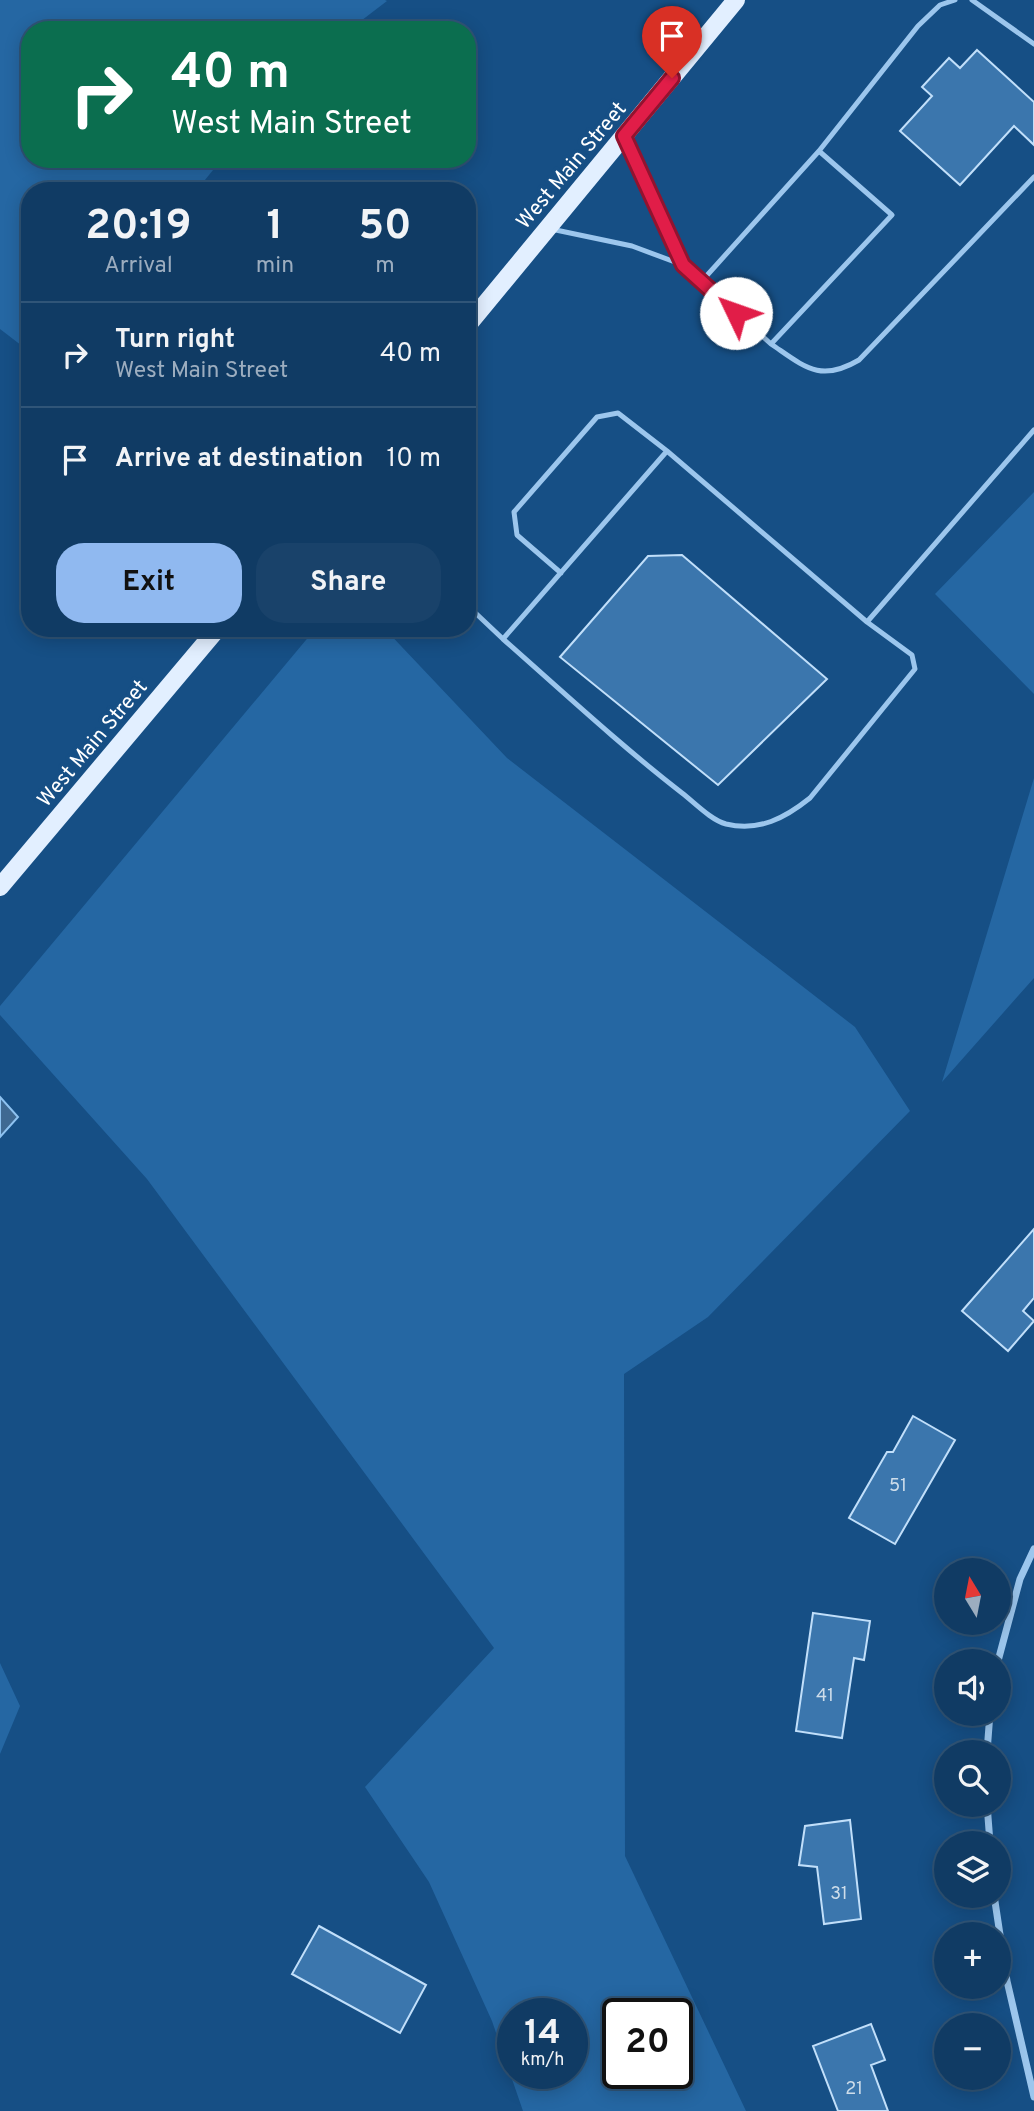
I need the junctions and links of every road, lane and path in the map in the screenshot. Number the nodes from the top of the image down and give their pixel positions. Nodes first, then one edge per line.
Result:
1 (736, 0) edge
2 (955, 0) edge
3 (972, 0) edge
4 (1034, 44) edge
5 (624, 136) junction
6 (819, 151) junction
7 (1034, 177) edge
8 (548, 228) junction
9 (683, 265) junction
10 (701, 282) junction
11 (476, 315) edge
12 (771, 344) junction
13 (1034, 430) edge
14 (667, 451) junction
15 (561, 573) junction
16 (476, 614) edge
17 (867, 622) junction
18 (210, 637) edge
19 (503, 639) junction
20 (0, 887) edge
21 (1034, 1549) edge
22 (1001, 1649) edge
23 (996, 1908) edge
24 (1034, 2097) edge

1 - 5 main road, West Main Street
2 - 6 lane
3 - 4 lane
5 - 8 main road, West Main Street
5 - 9 lane
6 - 10 lane
6 - 12 lane
7 - 12 lane
8 - 9 lane
8 - 11 main road, West Main Street
9 - 10 lane
10 - 12 lane
13 - 17 lane
14 - 15 lane
14 - 15 lane
14 - 17 lane
15 - 19 lane
16 - 19 lane
17 - 19 lane
18 - 20 main road, West Main Street
21 - 22 street
23 - 24 street

